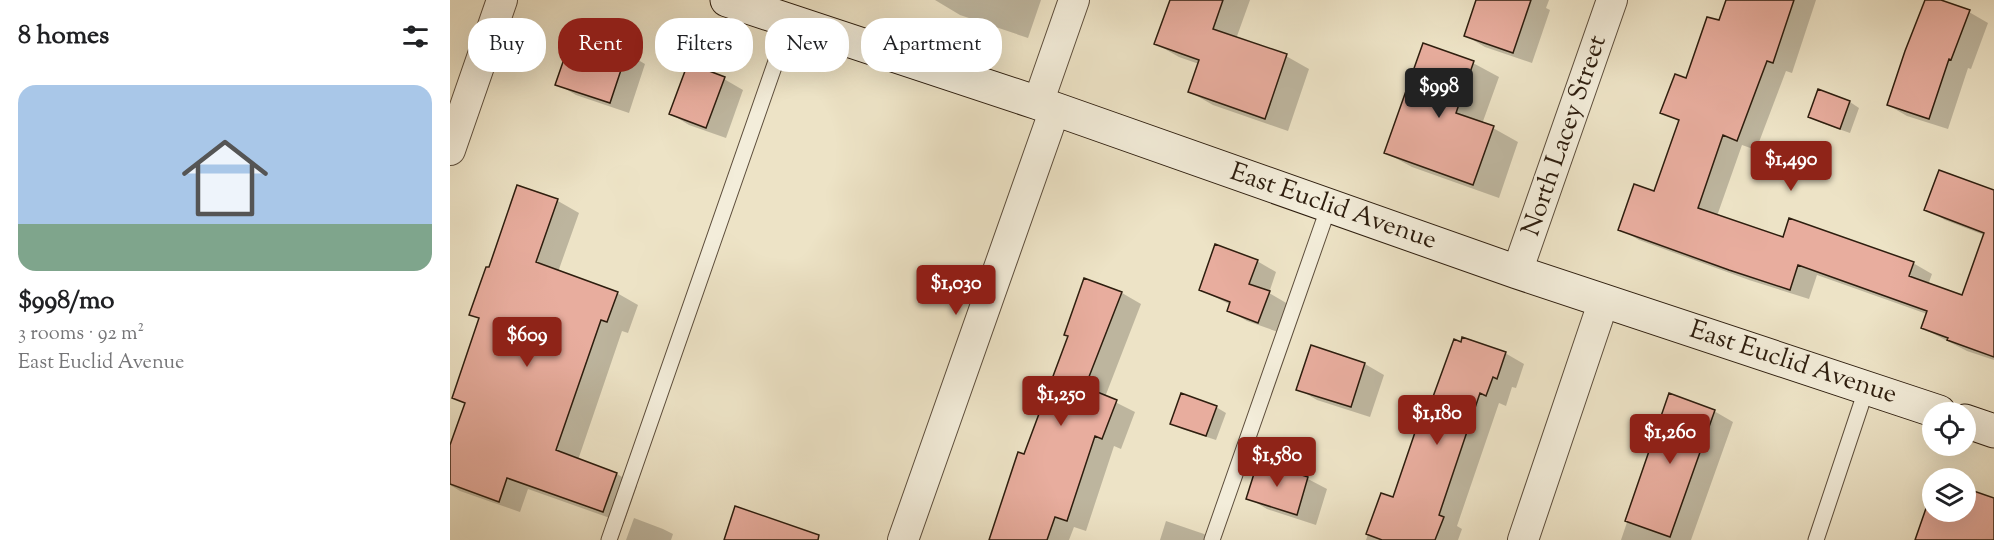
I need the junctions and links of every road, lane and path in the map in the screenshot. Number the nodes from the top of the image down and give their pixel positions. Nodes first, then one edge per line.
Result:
1 (502, 0) edge
2 (727, 0) edge
3 (1074, 0) edge
4 (1612, 0) edge
5 (781, 18) edge
6 (849, 41) edge
7 (772, 72) edge
8 (1046, 106) junction
9 (450, 150) edge
10 (1329, 206) junction
11 (1517, 272) junction
12 (1604, 300) junction
13 (1866, 387) junction
14 (1922, 406) edge
15 (1976, 425) edge
16 (1994, 431) edge
17 (609, 540) edge
18 (903, 540) edge
19 (1212, 540) edge
20 (1523, 540) edge
21 (1816, 540) edge

1 - 9 street
2 - 5 main road, East Euclid Avenue
3 - 8 street
4 - 11 street, North Lacey Street
6 - 8 main road, East Euclid Avenue
7 - 17 lane
8 - 10 main road, East Euclid Avenue
8 - 18 street
10 - 11 main road, East Euclid Avenue
10 - 19 lane
11 - 12 main road, East Euclid Avenue
12 - 13 main road, East Euclid Avenue
12 - 20 street
13 - 14 main road, East Euclid Avenue
13 - 21 lane
15 - 16 main road

